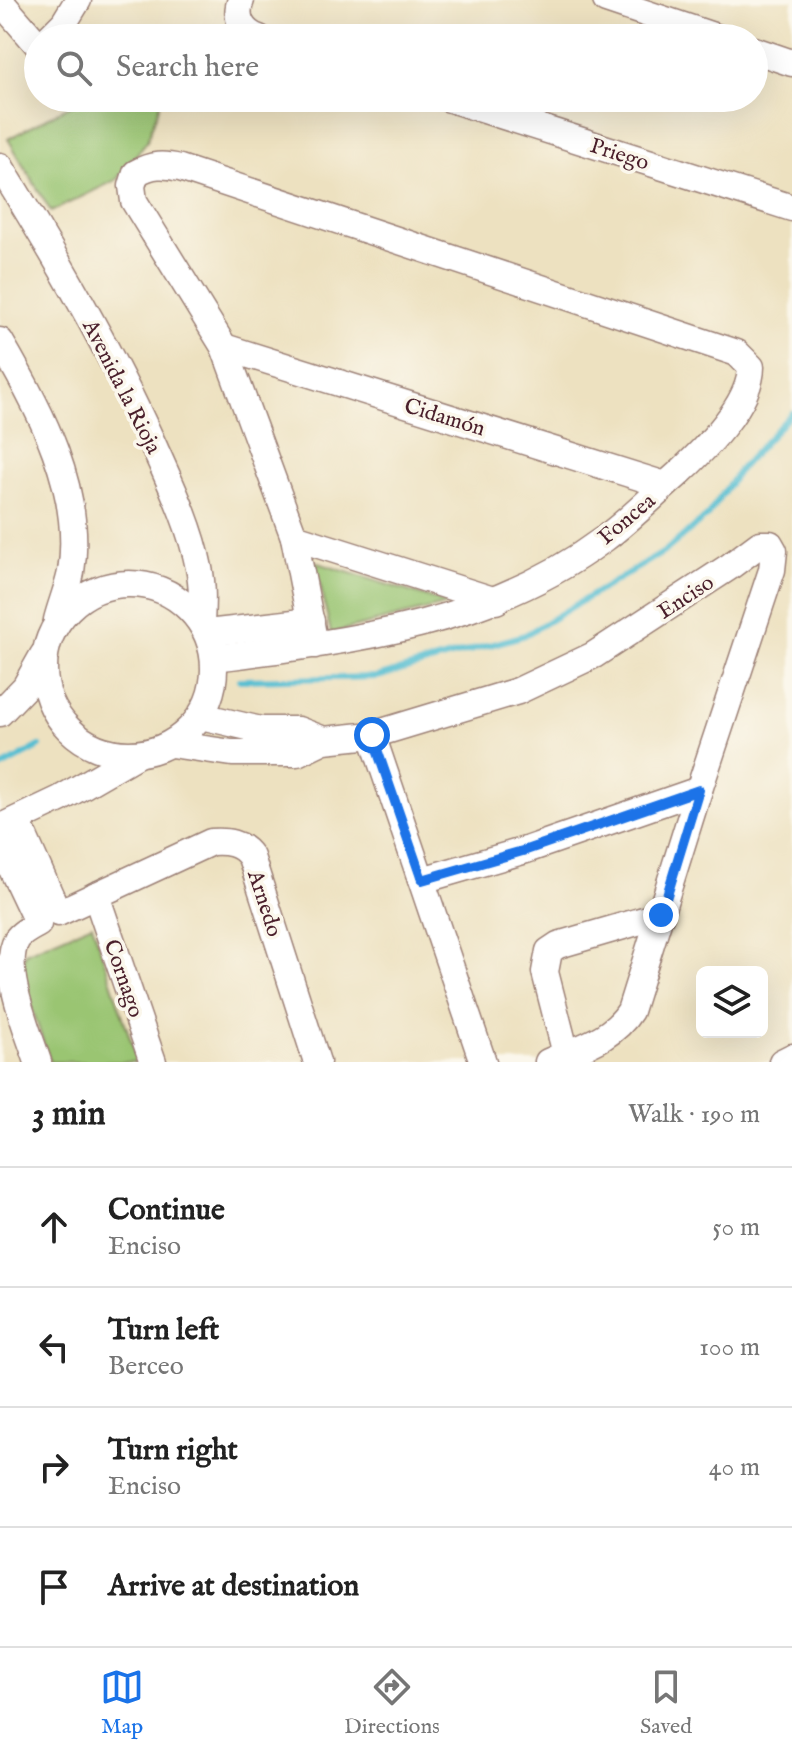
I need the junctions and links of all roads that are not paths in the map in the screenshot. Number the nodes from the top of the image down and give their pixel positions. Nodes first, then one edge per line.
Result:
1 (78, 0) edge
2 (606, 0) edge
3 (0, 1) edge
4 (63, 24) edge
5 (677, 24) edge
6 (24, 29) edge
7 (768, 55) edge
8 (792, 63) edge
9 (491, 112) edge
10 (0, 166) edge
11 (792, 208) edge
12 (0, 341) edge
13 (224, 347) junction
14 (665, 485) junction
15 (294, 537) junction
16 (496, 601) junction
17 (55, 625) junction
18 (204, 628) junction
19 (313, 633) junction
20 (45, 652) junction
21 (214, 658) junction
22 (0, 713) edge
23 (201, 716) junction
24 (372, 735) junction
25 (324, 740) junction
26 (171, 744) junction
27 (138, 754) junction
28 (699, 790) junction
29 (9, 824) edge
30 (0, 844) edge
31 (422, 880) junction
32 (96, 895) junction
33 (661, 915) junction
34 (48, 918) junction
35 (792, 1057) edge
36 (557, 1058) edge
37 (38, 1062) edge
38 (153, 1062) edge
39 (317, 1062) edge
40 (483, 1062) edge
41 (782, 1062) edge

1 - 4 street
2 - 5 street
3 - 6 street
7 - 8 street
9 - 11 street, Priego
10 - 18 street, Avenida la Rioja
12 - 17 street
13 - 14 street, Cidamón
13 - 14 street, Foncea
13 - 15 street, Foncea
14 - 16 street, Foncea
15 - 16 street
15 - 19 street, Foncea
16 - 19 street, Foncea
17 - 18 street
17 - 20 street
18 - 19 street
18 - 21 street
19 - 21 street
20 - 22 street
20 - 27 street
21 - 23 street
23 - 25 street
23 - 26 street
24 - 25 street
24 - 28 street, Enciso
24 - 31 street
25 - 26 street
26 - 27 street
27 - 29 street
28 - 31 street
28 - 33 street, Enciso
29 - 34 street
30 - 34 street
31 - 40 street
32 - 34 street, Arnedo
32 - 38 street, Cornago
32 - 39 street, Arnedo
33 - 36 street, Enciso
33 - 36 street
34 - 37 street, Arnedo
35 - 41 street

